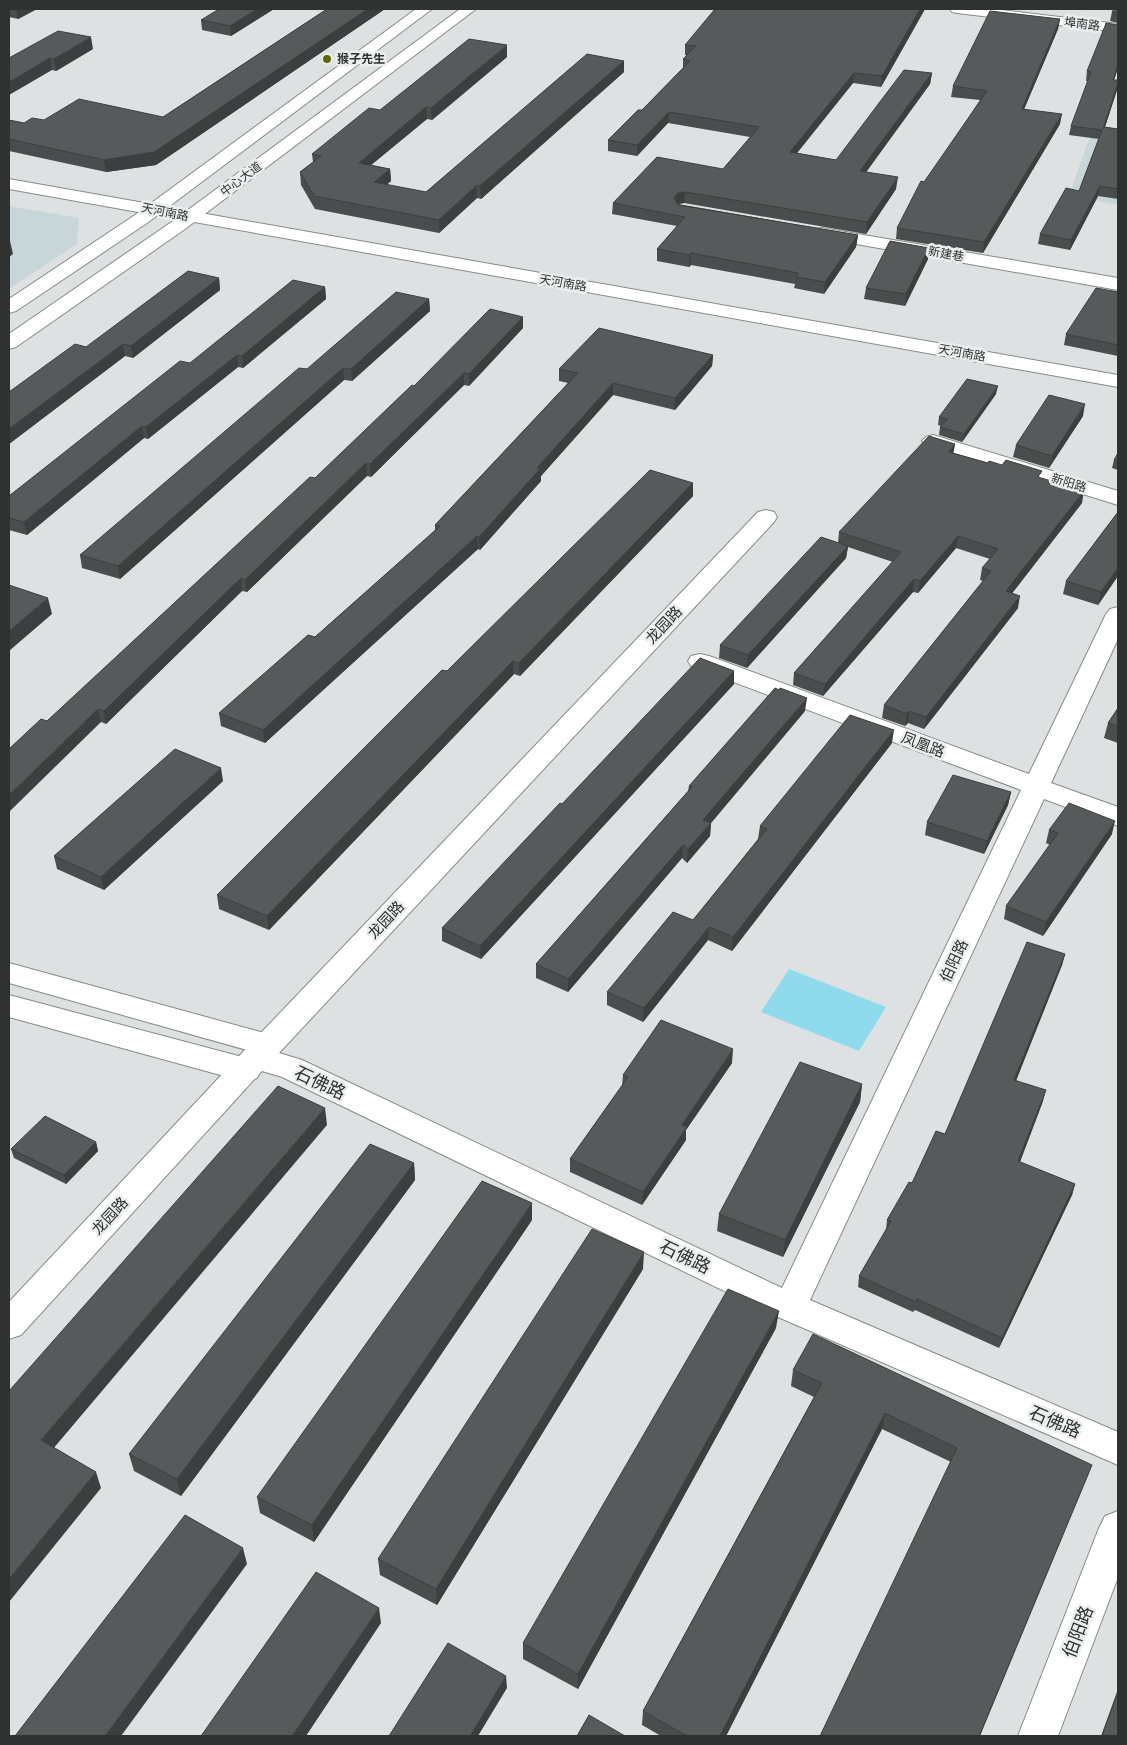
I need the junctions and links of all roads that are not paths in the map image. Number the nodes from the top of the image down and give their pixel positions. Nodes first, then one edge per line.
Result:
1 (425, 9) edge
2 (469, 9) edge
3 (957, 9) edge
4 (1068, 9) edge
5 (1118, 15) edge
6 (1118, 28) edge
7 (9, 184) edge
8 (9, 195) edge
9 (147, 214) junction
10 (185, 221) junction
11 (810, 231) edge
12 (1118, 284) edge
13 (9, 307) edge
14 (9, 342) edge
15 (1118, 381) edge
16 (1118, 390) edge
17 (933, 441) edge
18 (1118, 498) edge
19 (766, 517) dead end
20 (1118, 614) edge
21 (700, 661) edge
22 (1036, 788) junction
23 (1118, 818) edge
24 (9, 973) edge
25 (9, 1006) edge
26 (257, 1058) junction
27 (790, 1307) junction
28 (9, 1325) edge
29 (1118, 1449) edge
30 (1118, 1528) edge
31 (1038, 1736) edge

1 - 9 main road, 中心大道
2 - 10 main road, 中心大道
3 - 6 main road, 埠南路
4 - 5 main road, 埠南路
7 - 9 main road, 天河南路
8 - 9 main road, 天河南路
9 - 10 main road, 天河南路
9 - 13 main road, 中心大道
10 - 14 main road, 中心大道
10 - 15 main road, 天河南路
10 - 16 main road, 天河南路
11 - 12 main road, 新建巷
17 - 18 main road, 新阳路
19 - 26 main road, 龙园路
20 - 22 main road, 伯阳路
21 - 22 main road, 凤凰路
22 - 23 main road, 凤凰路
22 - 27 main road, 伯阳路
24 - 26 main road, 石佛路
25 - 26 main road, 石佛路
26 - 27 main road, 石佛路
26 - 28 main road, 龙园路
27 - 29 main road, 石佛路
30 - 31 main road, 伯阳路

